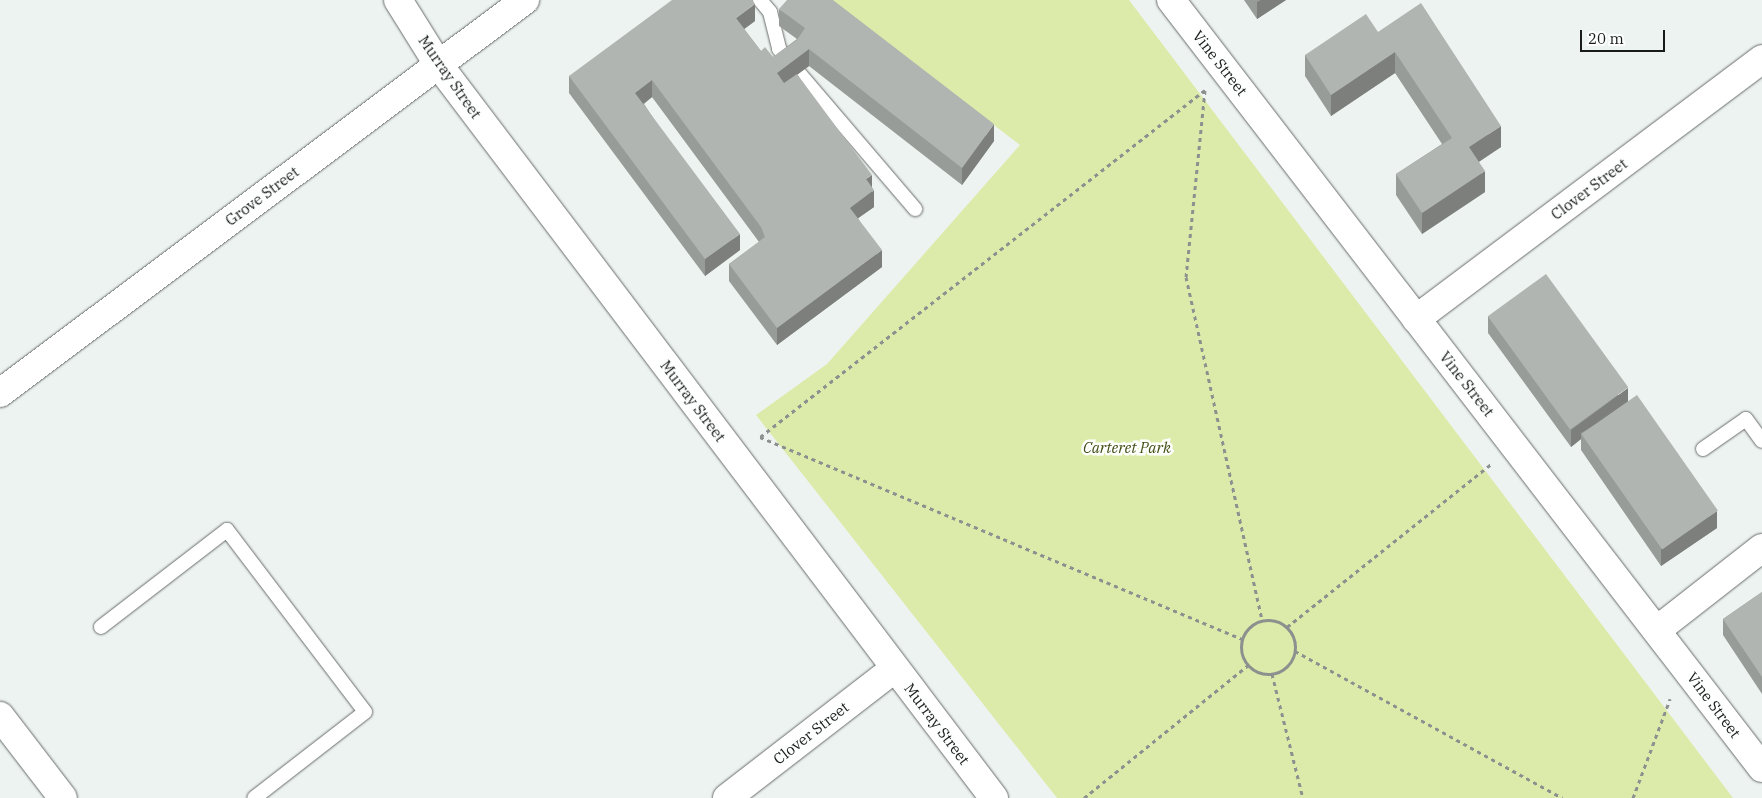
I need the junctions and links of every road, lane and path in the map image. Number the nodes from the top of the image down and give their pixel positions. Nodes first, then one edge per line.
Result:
1 (398, 0) edge
2 (525, 0) edge
3 (760, 0) edge
4 (1175, 1) edge
5 (1762, 59) edge
6 (790, 62) edge
7 (438, 64) junction
8 (799, 73) edge
9 (915, 209) dead end
10 (1416, 319) junction
11 (0, 393) edge
12 (1762, 441) edge
13 (1702, 449) dead end
14 (1491, 464) dead end
15 (1762, 548) edge
16 (1262, 620) junction
17 (1287, 627) junction
18 (101, 628) dead end
19 (1657, 630) junction
20 (1242, 639) junction
21 (1295, 651) junction
22 (1248, 665) junction
23 (895, 668) junction
24 (1272, 674) junction
25 (1670, 699) dead end
26 (0, 716) edge
27 (1762, 768) edge
28 (63, 798) edge
29 (254, 798) edge
30 (727, 798) edge
31 (994, 798) edge
32 (1084, 798) edge
33 (1303, 798) edge
34 (1562, 798) edge
35 (1633, 798) edge

1 - 7 street, Murray Street
2 - 7 street, Grove Street
3 - 6 lane
4 - 10 street, Vine Street
5 - 10 street, Clover Street
7 - 11 street, Grove Street
7 - 23 street, Murray Street
8 - 9 lane
10 - 19 street, Vine Street
12 - 13 lane
14 - 17 path
15 - 19 street
16 - 17 path
16 - 20 path
16 - 20 path
17 - 21 path
18 - 29 lane
19 - 27 street, Vine Street
20 - 22 path
21 - 24 path
21 - 34 path
22 - 24 path
22 - 32 path
23 - 30 street, Clover Street
23 - 31 street, Murray Street
24 - 33 path
25 - 35 path
26 - 28 street

